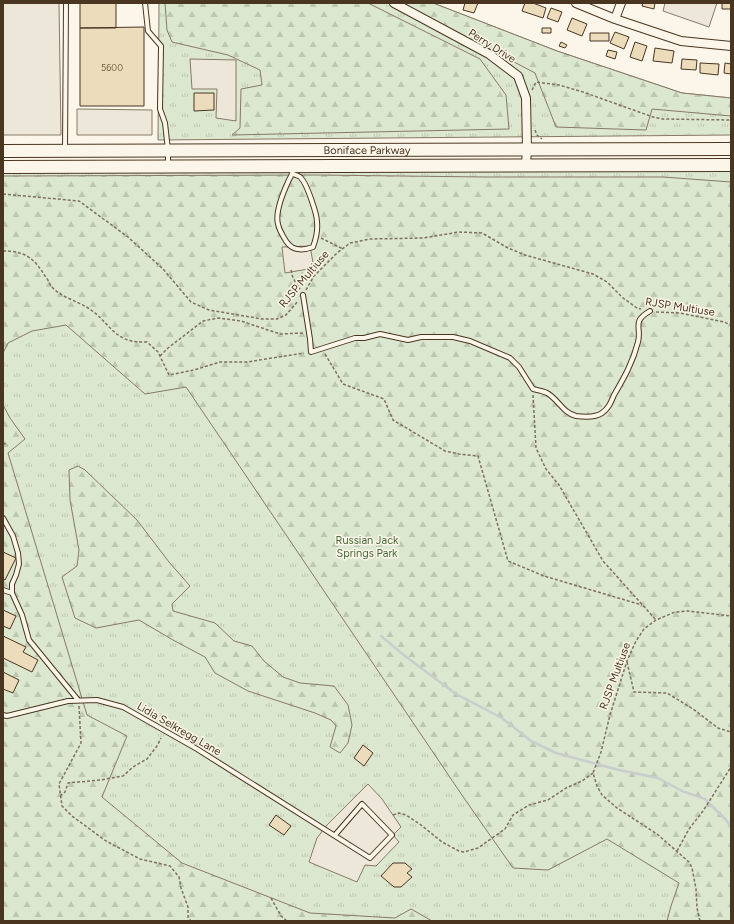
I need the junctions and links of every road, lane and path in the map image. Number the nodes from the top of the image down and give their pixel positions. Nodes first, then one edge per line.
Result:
1 (66, 3) edge
2 (145, 3) edge
3 (394, 3) edge
4 (576, 3) edge
5 (621, 3) edge
6 (615, 19) junction
7 (731, 46) edge
8 (531, 92) dead end
9 (731, 120) edge
10 (535, 127) dead end
11 (544, 140) dead end
12 (527, 149) junction
13 (731, 149) edge
14 (3, 150) edge
15 (65, 150) junction
16 (168, 150) junction
17 (526, 165) junction
18 (731, 165) edge
19 (168, 166) junction
20 (3, 167) edge
21 (293, 170) junction
22 (3, 194) edge
23 (316, 236) junction
24 (343, 249) junction
25 (3, 251) edge
26 (292, 270) dead end
27 (303, 295) junction
28 (650, 311) junction
29 (731, 325) edge
30 (309, 334) junction
31 (321, 349) junction
32 (311, 352) junction
33 (160, 356) junction
34 (533, 389) junction
35 (3, 443) edge
36 (8, 445) dead end
37 (3, 518) edge
38 (3, 590) edge
39 (12, 593) junction
40 (642, 605) junction
41 (731, 616) edge
42 (656, 620) junction
43 (627, 661) junction
44 (78, 700) junction
45 (3, 715) edge
46 (731, 732) edge
47 (161, 738) dead end
48 (731, 767) edge
49 (593, 773) junction
50 (60, 796) junction
51 (393, 815) dead end
52 (335, 835) junction
53 (677, 851) junction
54 (271, 898) dead end
55 (190, 921) edge
56 (287, 921) edge
57 (700, 921) edge

1 - 15 lane
2 - 16 lane
3 - 12 street, Perry Drive
4 - 6 street
5 - 6 street
6 - 7 street
8 - 9 path
10 - 11 path
12 - 13 main road, Boniface Parkway
12 - 16 main road, Boniface Parkway
12 - 17 street, Perry Drive
14 - 15 main road, Boniface Parkway
15 - 16 main road, Boniface Parkway
16 - 19 lane
17 - 18 main road, Boniface Parkway
17 - 21 main road, Boniface Parkway
19 - 20 main road, Boniface Parkway
19 - 21 main road, Boniface Parkway
21 - 23 lane
21 - 23 lane
22 - 27 path, RJSP Multiuse
23 - 24 path
24 - 27 path, RJSP Multiuse
24 - 28 path, RJSP Multiuse
25 - 33 path
26 - 27 path
27 - 30 lane
28 - 29 path, RJSP Multiuse
28 - 34 lane
30 - 32 lane
30 - 33 path
31 - 32 lane
31 - 34 lane
31 - 40 path
32 - 33 path
34 - 40 path
35 - 36 path
37 - 39 lane
38 - 39 lane
39 - 44 lane
40 - 42 path
41 - 42 path, RJSP Multiuse
42 - 43 path, RJSP Multiuse
43 - 46 path
43 - 49 path, RJSP Multiuse
44 - 45 lane, Lidia Selkregg Lane
44 - 50 path
44 - 52 lane, Lidia Selkregg Lane
47 - 50 path
48 - 53 path
49 - 51 path
49 - 53 path
50 - 55 path
52 - 52 lane, Lidia Selkregg Lane
53 - 57 path
54 - 56 path

